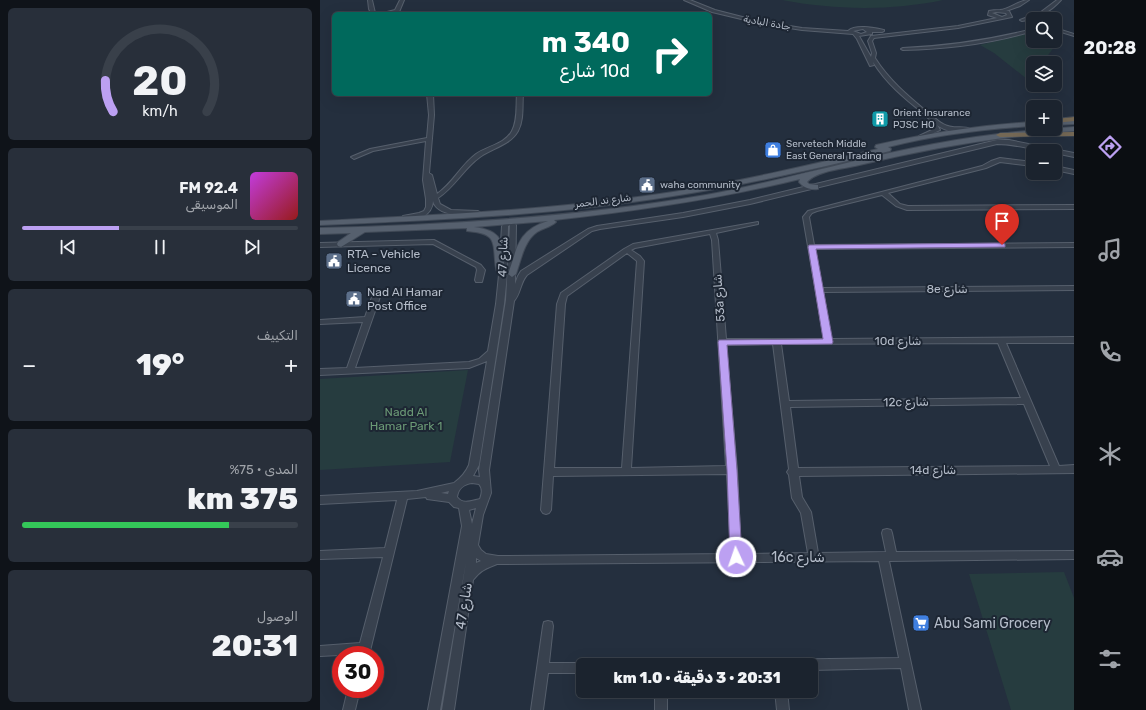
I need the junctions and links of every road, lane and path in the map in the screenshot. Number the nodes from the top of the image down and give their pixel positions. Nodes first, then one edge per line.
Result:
1 (366, 0) edge
2 (370, 0) edge
3 (402, 0) edge
4 (686, 0) edge
5 (693, 0) edge
6 (1028, 0) edge
7 (1034, 0) edge
8 (1059, 0) edge
9 (399, 6) junction
10 (1000, 11) junction
11 (372, 12) edge
12 (372, 12) edge
13 (390, 12) edge
14 (394, 12) edge
15 (1045, 12) edge
16 (1010, 14) junction
17 (991, 15) junction
18 (1003, 18) junction
19 (1017, 19) junction
20 (1026, 21) edge
21 (931, 30) junction
22 (1062, 31) edge
23 (853, 32) junction
24 (869, 32) junction
25 (1026, 33) edge
26 (1074, 35) edge
27 (903, 49) dead end
28 (430, 96) edge
29 (520, 96) edge
30 (918, 112) junction
31 (925, 113) junction
32 (1074, 120) edge
33 (1062, 121) edge
34 (1026, 125) edge
35 (1074, 125) edge
36 (1062, 126) edge
37 (984, 128) junction
38 (1026, 129) edge
39 (1074, 129) edge
40 (1074, 134) edge
41 (1000, 135) junction
42 (919, 138) junction
43 (429, 139) junction
44 (1026, 145) edge
45 (1062, 152) edge
46 (1074, 155) edge
47 (354, 157) dead end
48 (1026, 163) edge
49 (807, 168) junction
50 (1062, 169) edge
51 (1074, 172) edge
52 (812, 174) junction
53 (815, 187) junction
54 (884, 193) junction
55 (655, 196) junction
56 (432, 199) junction
57 (1074, 207) edge
58 (608, 212) junction
59 (484, 214) junction
60 (373, 221) junction
61 (510, 222) junction
62 (756, 223) dead end
63 (320, 224) edge
64 (400, 228) junction
65 (367, 229) junction
66 (712, 231) junction
67 (320, 232) edge
68 (353, 241) junction
69 (341, 244) joint
70 (320, 245) edge
71 (1074, 245) edge
72 (812, 247) junction
73 (626, 250) junction
74 (512, 274) junction
75 (503, 275) junction
76 (479, 280) dead end
77 (1074, 288) edge
78 (819, 290) junction
79 (377, 294) dead end
80 (510, 300) junction
81 (368, 320) junction
82 (320, 322) edge
83 (1000, 340) junction
84 (1074, 340) edge
85 (723, 342) junction
86 (777, 342) junction
87 (828, 342) junction
88 (492, 353) junction
89 (469, 365) junction
90 (350, 370) junction
91 (320, 372) edge
92 (487, 378) junction
93 (1026, 401) junction
94 (785, 404) junction
95 (1056, 469) junction
96 (1074, 469) edge
97 (732, 470) junction
98 (626, 471) junction
99 (548, 472) junction
100 (792, 472) junction
101 (459, 484) junction
102 (485, 484) junction
103 (418, 495) junction
104 (403, 496) junction
105 (452, 498) junction
106 (320, 500) edge
107 (481, 502) junction
108 (463, 504) junction
109 (546, 510) dead end
110 (887, 533) dead end
111 (474, 546) junction
112 (389, 552) junction
113 (320, 555) edge
114 (1074, 555) edge
115 (888, 556) junction
116 (736, 557) junction
117 (814, 557) junction
118 (498, 560) junction
119 (468, 579) junction
120 (548, 626) dead end
121 (364, 646) edge
122 (320, 651) edge
123 (332, 651) edge
124 (905, 663) junction
125 (818, 664) edge
126 (543, 668) junction
127 (576, 668) edge
128 (352, 698) edge
129 (661, 698) edge
130 (782, 698) edge
131 (349, 710) edge
132 (434, 710) edge
133 (448, 710) edge
134 (537, 710) edge
135 (660, 710) edge
136 (783, 710) edge
137 (915, 710) edge

1 - 11 street
2 - 12 street
3 - 9 street
4 - 23 street, جادة البادية
5 - 23 street, جادة البادية
6 - 10 street
7 - 16 street
8 - 15 street
9 - 13 street
9 - 14 street
10 - 16 street
10 - 17 street
16 - 18 street
16 - 19 street
17 - 18 street
17 - 24 street
18 - 19 street
18 - 21 street
19 - 20 street
21 - 24 street
21 - 31 street
22 - 26 street
23 - 24 street
23 - 24 street
23 - 30 street
25 - 27 street
28 - 43 street
29 - 56 street
30 - 31 street
30 - 42 street
31 - 37 street
32 - 33 highway
34 - 37 main road
35 - 36 main road
37 - 42 main road
38 - 49 main road, شارع ند الحمر
39 - 41 main road, شارع ند الحمر
40 - 41 highway
41 - 52 main road, شارع ند الحمر
42 - 49 main road
43 - 47 street
43 - 56 street
44 - 53 street
45 - 46 street
48 - 54 street
49 - 55 main road, شارع ند الحمر
50 - 51 street
52 - 53 main road
52 - 58 main road, شارع ند الحمر
53 - 80 street
54 - 57 street
54 - 72 street
55 - 59 main road, شارع ند الحمر
55 - 61 main road
56 - 59 street
56 - 60 street
58 - 61 main road, شارع ند الحمر
58 - 74 main road
59 - 60 main road, شارع ند الحمر
60 - 63 main road, شارع ند الحمر
61 - 63 main road
61 - 64 main road, شارع ند الحمر
61 - 74 street, شارع 47
61 - 75 street, شارع 47
62 - 66 street
64 - 65 main road, شارع ند الحمر
64 - 75 main road
65 - 67 main road, شارع ند الحمر
65 - 68 main road
66 - 73 street
66 - 85 street, 53a شارع
68 - 69 main road
68 - 76 street
69 - 70 street
71 - 72 street
72 - 78 street
73 - 98 street
73 - 99 street
74 - 80 street, شارع 47
75 - 88 street, شارع 47
77 - 78 street, 8e شارع
78 - 87 street
79 - 81 street
80 - 102 street, شارع 47
81 - 82 street
81 - 90 street
83 - 84 street, 10d شارع
83 - 87 street, 10d شارع
83 - 93 street
85 - 86 street, 10d شارع
85 - 97 street, 53a شارع
86 - 87 street, 10d شارع
86 - 94 street
88 - 89 street
88 - 92 street, شارع 47
89 - 90 street
89 - 92 street
90 - 91 street
92 - 101 street, شارع 47
93 - 94 street, 12c شارع
93 - 95 street
94 - 100 street
95 - 96 street, 14d شارع
95 - 100 street, 14d شارع
97 - 98 street
97 - 116 street, 53a شارع
98 - 99 street
99 - 109 street
100 - 117 street
101 - 102 street
101 - 103 street
101 - 105 street
102 - 107 street
103 - 104 street
103 - 105 street
104 - 106 street
104 - 112 street
105 - 108 street
107 - 108 street
107 - 111 street, شارع 47
108 - 132 street, شارع 47
110 - 115 street
111 - 118 street, 16c شارع
111 - 119 street, شارع 47
112 - 113 street
112 - 121 street
114 - 115 street, 16c شارع
115 - 117 street, 16c شارع
115 - 124 street
116 - 117 street, 16c شارع
116 - 118 street, 16c شارع
118 - 119 street, 16c شارع
119 - 133 street, شارع 47
120 - 126 street
122 - 123 street
124 - 125 street
124 - 137 street
126 - 127 street
126 - 134 street
128 - 131 street
129 - 135 street
130 - 136 street

